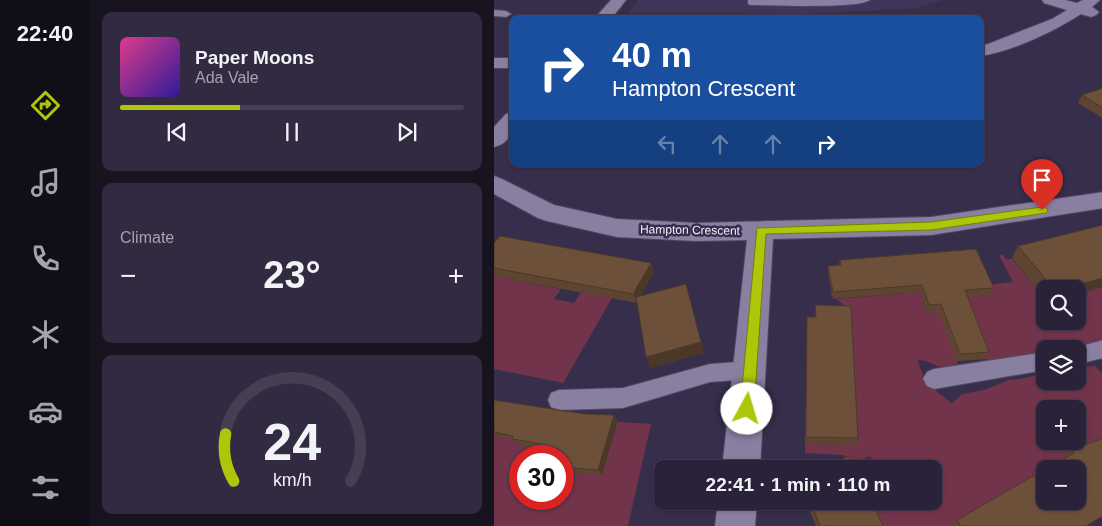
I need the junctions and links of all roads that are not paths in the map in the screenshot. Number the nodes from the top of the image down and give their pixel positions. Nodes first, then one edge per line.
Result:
1 (619, 0) edge
2 (866, 0) edge
3 (1049, 0) edge
4 (750, 2) dead end
5 (1087, 4) edge
6 (494, 13) edge
7 (506, 14) dead end
8 (606, 15) edge
9 (1102, 15) edge
10 (984, 50) edge
11 (494, 63) edge
12 (509, 63) edge
13 (509, 123) edge
14 (494, 141) edge
15 (494, 184) edge
16 (1102, 200) edge
17 (761, 231) junction
18 (1102, 349) edge
19 (1086, 353) edge
20 (1036, 362) edge
21 (751, 370) junction
22 (934, 379) dead end
23 (559, 400) dead end
24 (742, 460) edge
25 (737, 510) edge
26 (735, 526) edge

1 - 8 street
2 - 4 lane
3 - 5 street
5 - 9 street
5 - 10 street
6 - 7 lane
11 - 12 street
13 - 14 street
15 - 17 street, Hampton Crescent
16 - 17 street, Hampton Crescent
17 - 21 street
18 - 19 lane
20 - 22 lane
21 - 23 lane
21 - 24 street
25 - 26 street

